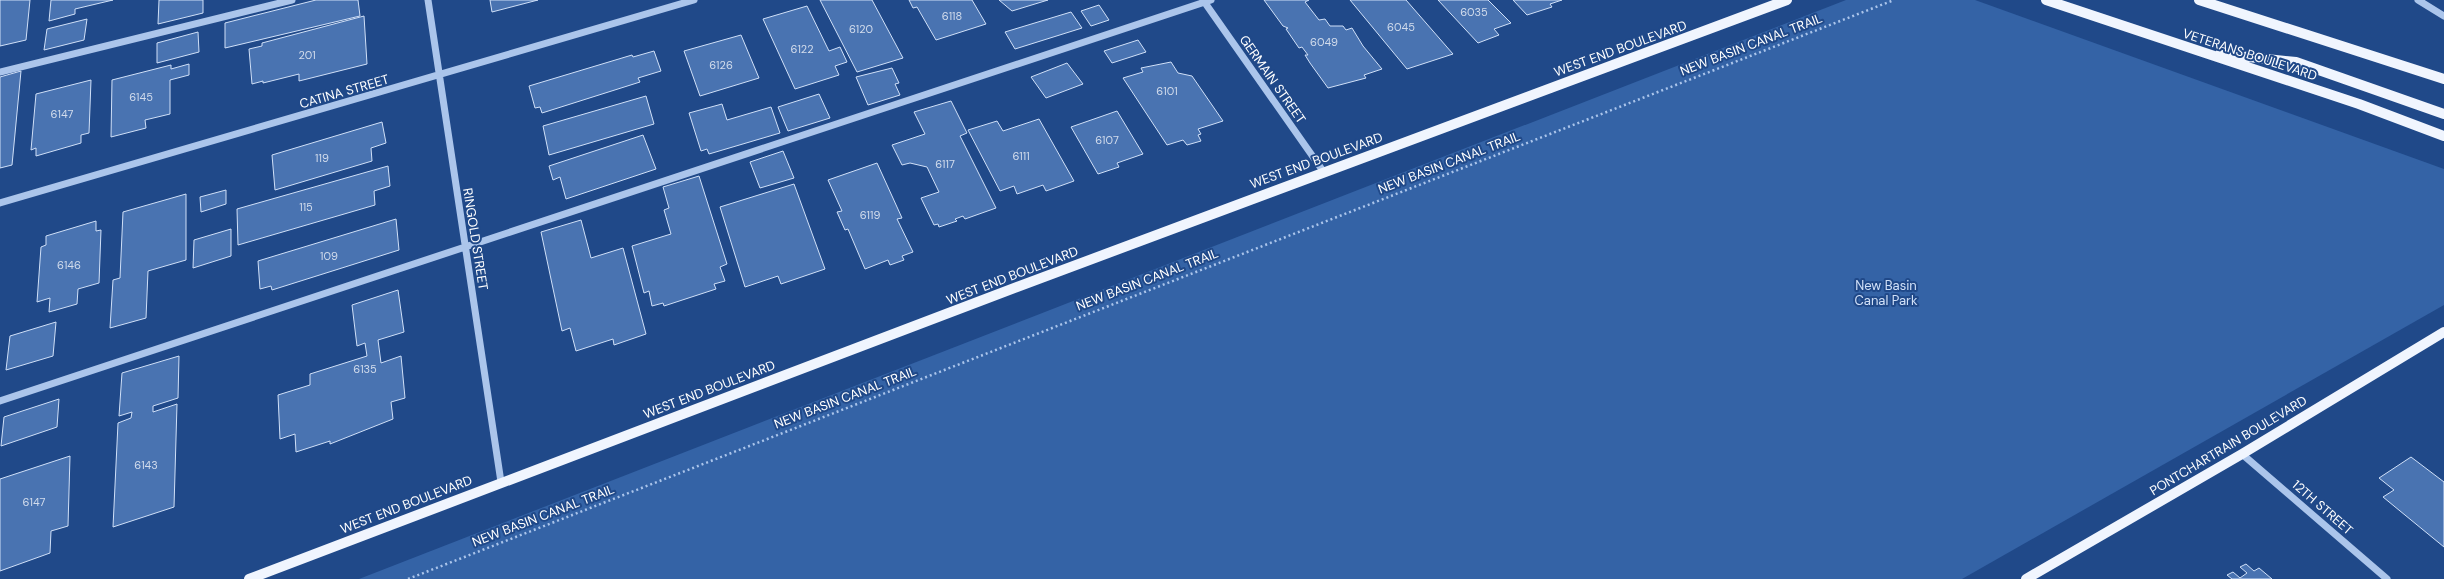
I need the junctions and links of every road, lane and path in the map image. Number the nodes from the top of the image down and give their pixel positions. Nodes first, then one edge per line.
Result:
1 (292, 0) edge
2 (428, 0) edge
3 (694, 0) edge
4 (1787, 0) edge
5 (1894, 0) edge
6 (2046, 0) edge
7 (2199, 0) edge
8 (2418, 0) edge
9 (1207, 1) edge
10 (2444, 16) edge
11 (2200, 51) junction
12 (0, 72) edge
13 (440, 75) junction
14 (2444, 79) edge
15 (2444, 114) edge
16 (2444, 136) edge
17 (1323, 172) junction
18 (0, 203) edge
19 (465, 246) junction
20 (2444, 332) edge
21 (0, 401) edge
22 (2242, 454) junction
23 (501, 482) junction
24 (249, 579) edge
25 (408, 579) edge
26 (2026, 579) edge
27 (2387, 579) edge

1 - 12 street
2 - 13 street, RINGOLD STREET
3 - 13 street, CATINA STREET
4 - 17 main road, WEST END BOULEVARD
5 - 25 path, NEW BASIN CANAL TRAIL
6 - 11 main road, VETERANS BOULEVARD
7 - 14 main road
8 - 10 street
9 - 17 street, GERMAIN STREET
9 - 19 street
11 - 15 main road
11 - 16 main road, VETERANS BOULEVARD
13 - 18 street, CATINA STREET
13 - 19 street, RINGOLD STREET
17 - 23 main road, WEST END BOULEVARD
19 - 21 street
19 - 23 street, RINGOLD STREET
20 - 22 main road, PONTCHARTRAIN BOULEVARD
22 - 26 main road, PONTCHARTRAIN BOULEVARD
22 - 27 street, 12TH STREET
23 - 24 main road, WEST END BOULEVARD

